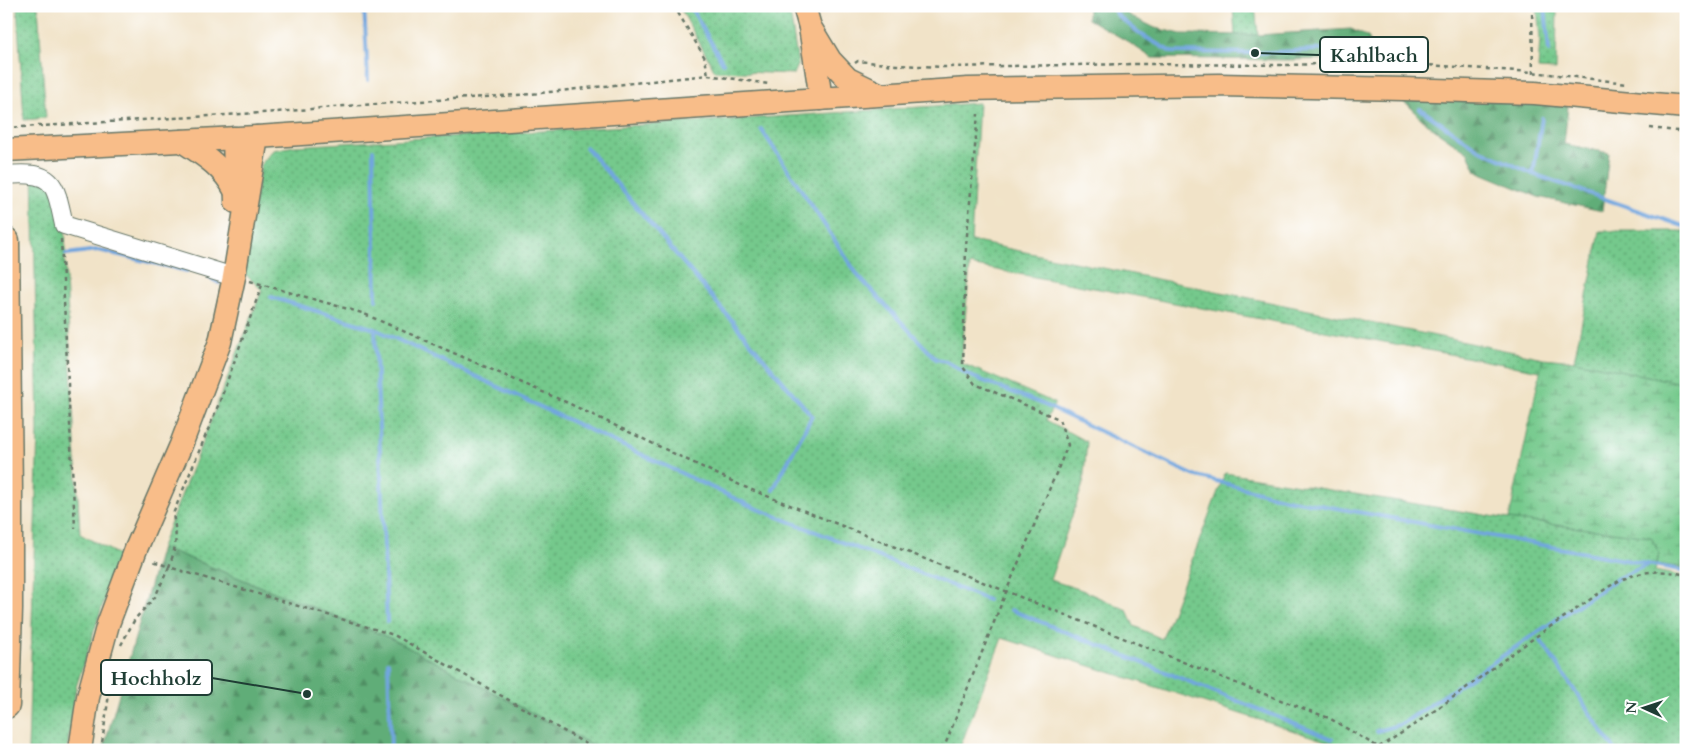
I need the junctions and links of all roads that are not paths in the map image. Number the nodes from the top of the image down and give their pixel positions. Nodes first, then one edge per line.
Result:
1 (807, 17) edge
2 (880, 94) junction
3 (821, 98) junction
4 (1686, 107) edge
5 (257, 137) junction
6 (234, 138) junction
7 (182, 141) junction
8 (6, 150) edge
9 (6, 175) edge
10 (236, 190) junction
11 (6, 241) edge
12 (238, 248) junction
13 (234, 277) junction
14 (6, 705) edge
15 (80, 750) edge

1 - 2 main road
1 - 3 main road
2 - 3 main road
2 - 4 main road
3 - 5 main road
5 - 6 main road
5 - 12 main road
6 - 7 main road
6 - 10 main road
7 - 8 main road
7 - 10 main road
9 - 13 street
10 - 12 main road
11 - 14 highway
12 - 13 main road
13 - 15 main road

